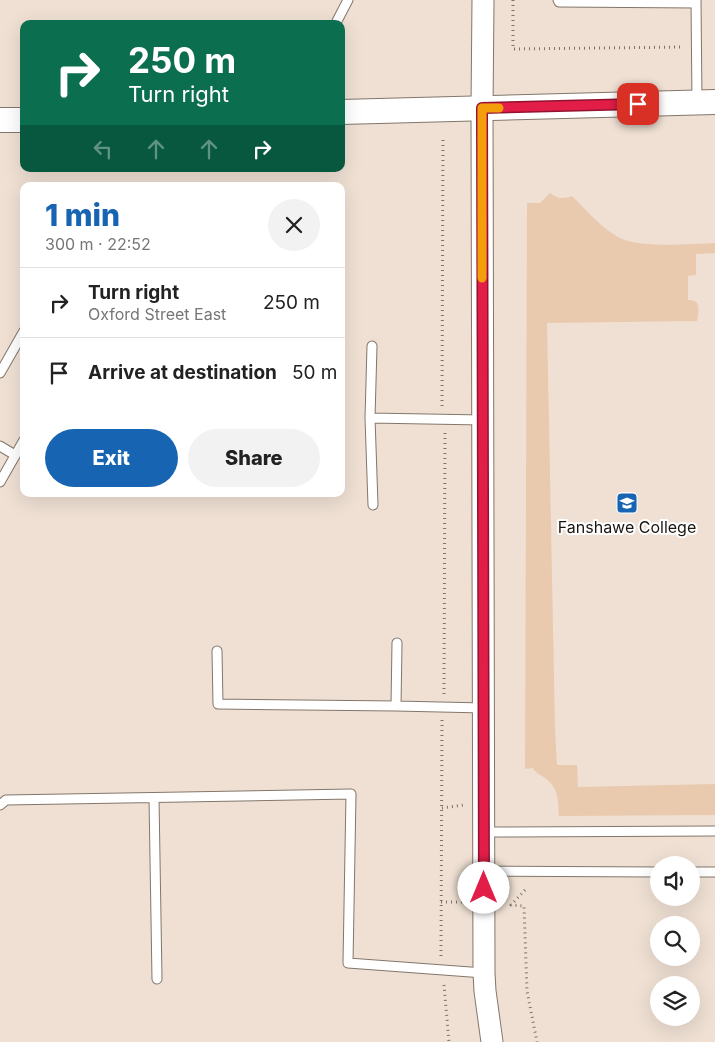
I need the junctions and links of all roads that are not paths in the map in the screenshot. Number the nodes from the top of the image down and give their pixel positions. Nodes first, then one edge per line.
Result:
1 (348, 0) edge
2 (483, 0) edge
3 (558, 0) edge
4 (696, 1) edge
5 (338, 20) edge
6 (706, 103) edge
7 (482, 108) junction
8 (345, 112) edge
9 (0, 120) edge
10 (20, 120) edge
11 (20, 338) edge
12 (372, 346) dead end
13 (0, 373) edge
14 (370, 418) junction
15 (483, 420) junction
16 (0, 446) edge
17 (20, 447) edge
18 (15, 455) junction
19 (0, 482) edge
20 (374, 505) dead end
21 (397, 643) dead end
22 (217, 651) dead end
23 (396, 706) junction
24 (484, 708) junction
25 (154, 798) junction
26 (0, 805) edge
27 (715, 831) edge
28 (484, 832) junction
29 (484, 871) junction
30 (650, 872) edge
31 (700, 872) edge
32 (715, 872) edge
33 (484, 973) junction
34 (157, 979) dead end
35 (492, 1042) edge

1 - 5 lane
2 - 7 street
3 - 4 lane
4 - 6 lane
6 - 7 main road
7 - 8 main road
7 - 15 street
9 - 10 main road
11 - 13 lane
12 - 14 lane
14 - 15 lane
14 - 20 lane
15 - 24 street
16 - 18 lane
17 - 18 lane
18 - 19 lane
21 - 23 lane
22 - 23 lane
23 - 24 lane
24 - 28 street
25 - 26 lane
25 - 33 lane
25 - 34 lane
27 - 28 lane
28 - 29 street
29 - 30 lane
29 - 33 street
31 - 32 lane
33 - 35 street

